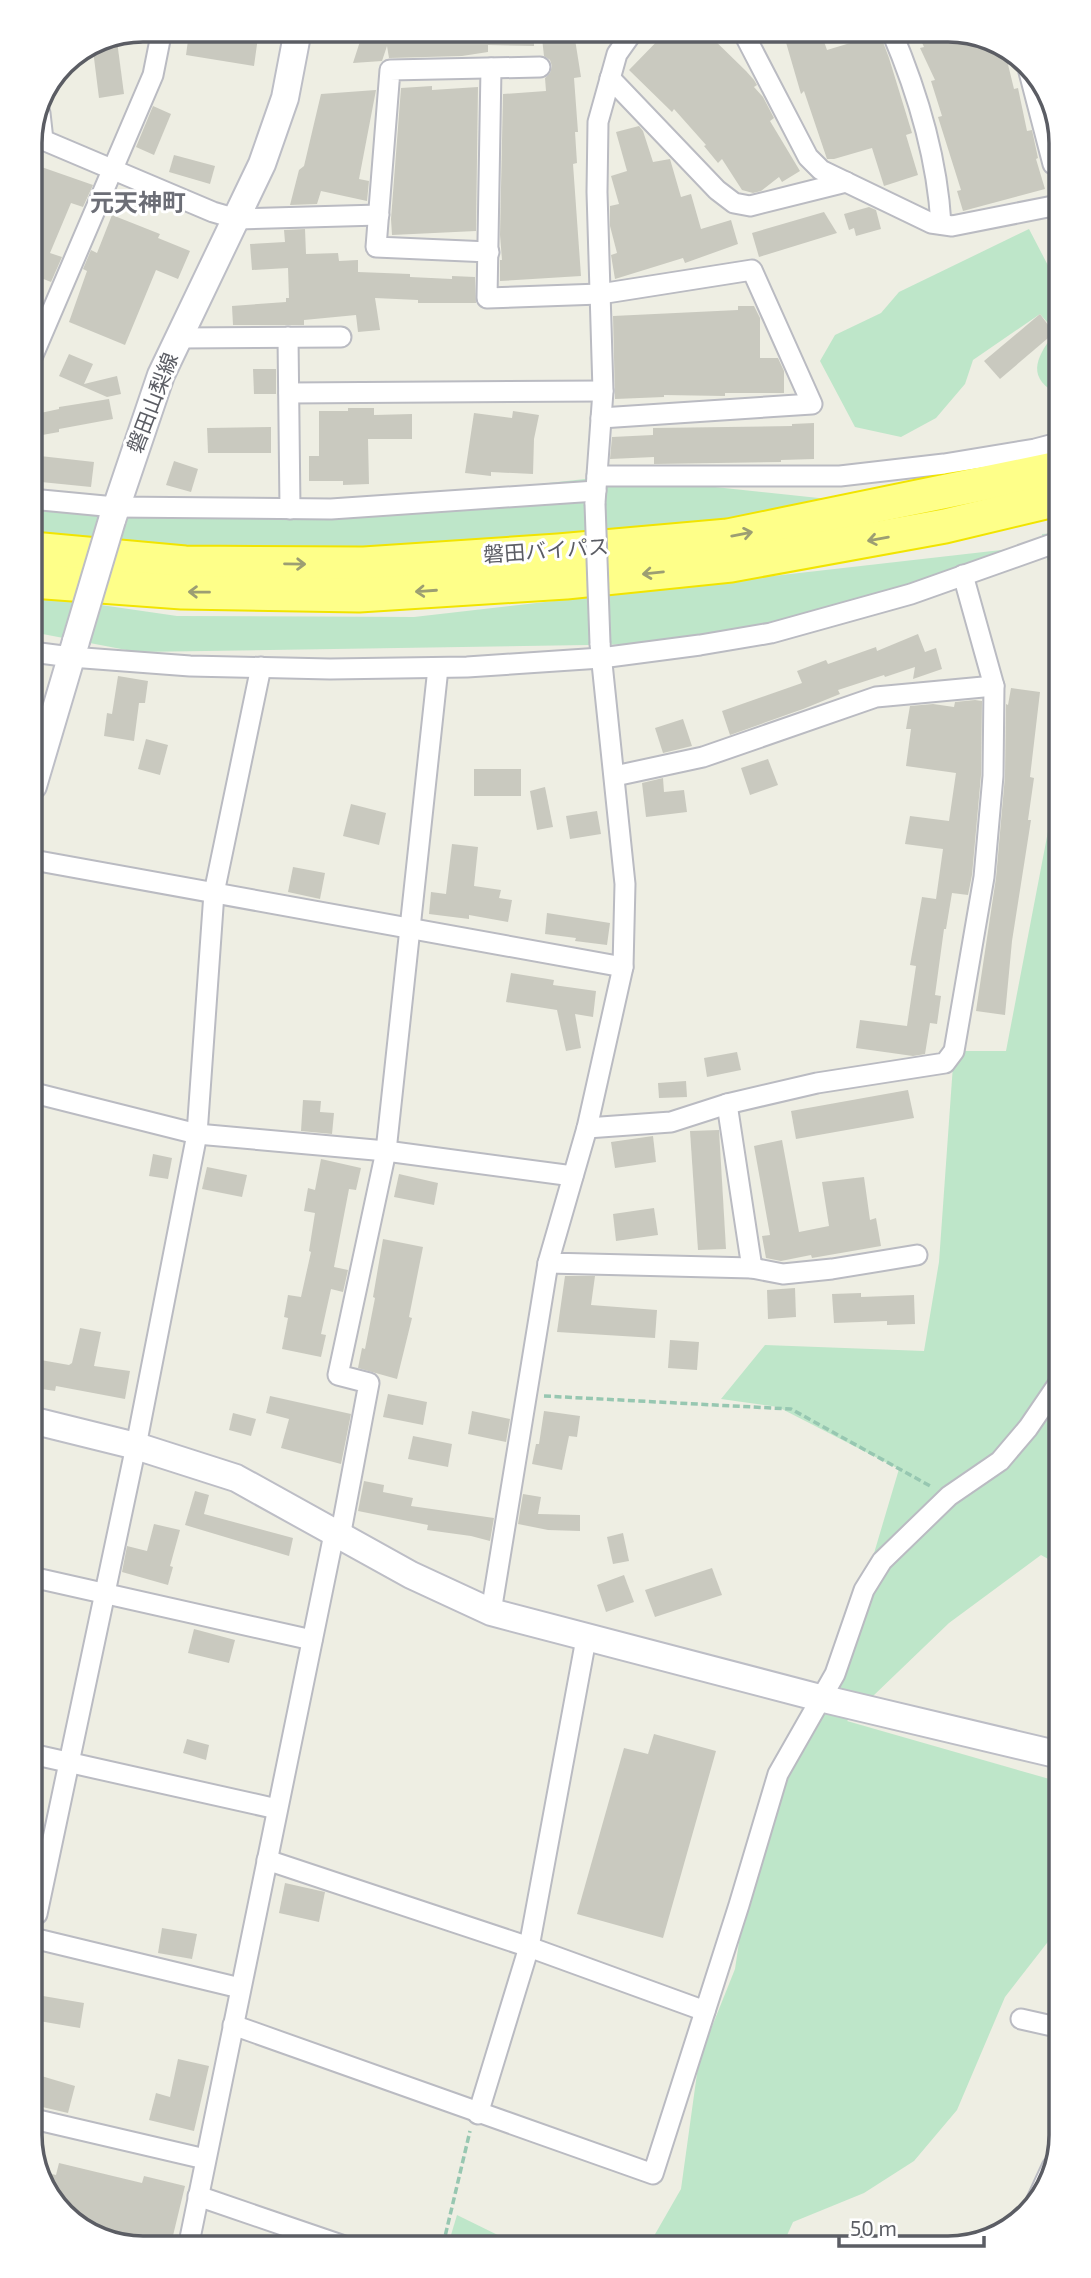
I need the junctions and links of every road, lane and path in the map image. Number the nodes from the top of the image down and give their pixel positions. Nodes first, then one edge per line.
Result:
1 (160, 42) edge
2 (296, 42) edge
3 (626, 42) edge
4 (747, 42) edge
5 (896, 42) edge
6 (540, 67) dead end
7 (491, 68) junction
8 (610, 78) junction
9 (1033, 88) edge
10 (42, 134) edge
11 (1049, 149) edge
12 (114, 170) junction
13 (846, 182) junction
14 (1049, 207) edge
15 (379, 215) junction
16 (237, 219) junction
17 (941, 224) junction
18 (489, 252) junction
19 (600, 294) junction
20 (42, 335) edge
21 (288, 337) junction
22 (341, 337) dead end
23 (178, 338) junction
24 (603, 391) junction
25 (289, 393) junction
26 (601, 418) junction
27 (1049, 445) edge
28 (1049, 463) edge
29 (1049, 470) edge
30 (596, 490) junction
31 (943, 493) junction
32 (42, 501) edge
33 (1049, 501) edge
34 (290, 509) junction
35 (113, 514) junction
36 (1049, 517) edge
37 (945, 526) junction
38 (1049, 545) edge
39 (42, 550) edge
40 (963, 575) junction
41 (42, 582) edge
42 (73, 649) junction
43 (42, 651) edge
44 (600, 651) junction
45 (261, 667) junction
46 (438, 668) junction
47 (994, 686) junction
48 (42, 755) edge
49 (615, 776) junction
50 (42, 862) edge
51 (214, 893) junction
52 (410, 929) junction
53 (623, 967) junction
54 (42, 1095) edge
55 (727, 1104) junction
56 (587, 1128) junction
57 (197, 1135) junction
58 (386, 1152) junction
59 (573, 1176) junction
60 (917, 1255) dead end
61 (548, 1263) junction
62 (752, 1268) junction
63 (527, 1395) junction
64 (1049, 1397) edge
65 (42, 1424) edge
66 (136, 1446) junction
67 (948, 1496) junction
68 (337, 1535) junction
69 (42, 1579) edge
70 (104, 1593) junction
71 (491, 1612) junction
72 (586, 1639) junction
73 (312, 1640) junction
74 (820, 1698) junction
75 (1049, 1752) edge
76 (42, 1756) edge
77 (69, 1761) junction
78 (277, 1810) junction
79 (267, 1860) junction
80 (42, 1890) edge
81 (42, 1940) edge
82 (529, 1947) junction
83 (240, 1988) junction
84 (705, 2011) junction
85 (1021, 2019) dead end
86 (233, 2025) junction
87 (1049, 2025) edge
88 (476, 2113) junction
89 (42, 2121) edge
90 (205, 2159) junction
91 (198, 2196) junction
92 (190, 2236) edge
93 (315, 2236) edge
94 (445, 2236) edge

1 - 12 street
2 - 16 street, 磐田山梨線
3 - 8 street
4 - 13 street
5 - 17 street
6 - 7 street
7 - 15 street
7 - 18 street
8 - 13 street
8 - 19 street
9 - 11 street
10 - 12 street
12 - 16 street
12 - 20 street
13 - 17 street
14 - 17 street
15 - 16 street
15 - 18 street
16 - 23 street, 磐田山梨線
18 - 19 street
19 - 24 street
19 - 26 street
21 - 22 street
21 - 23 street
21 - 25 street
23 - 35 street, 磐田山梨線
24 - 25 street
24 - 26 street
25 - 34 street
26 - 30 street
27 - 30 street
28 - 31 highway
29 - 31 highway, 磐田バイパス
30 - 34 street
30 - 44 street, bridge
39 -> 31 highway, 磐田バイパス
32 - 35 street
33 - 37 highway, 磐田バイパス
34 - 35 street
35 - 42 street, 磐田山梨線, bridge
36 - 37 highway
37 -> 41 highway, 磐田バイパス
38 - 40 street
40 - 44 street
40 - 47 street
42 - 43 street
42 - 45 street
42 - 48 street, 磐田山梨線
44 - 46 street
44 - 49 street
45 - 46 street
45 - 51 street
46 - 52 street
47 - 49 street
47 - 55 street
49 - 53 street
50 - 51 street
51 - 52 street
51 - 57 street
52 - 53 street
52 - 58 street
53 - 56 street
54 - 57 street
55 - 56 street
55 - 62 street
56 - 59 street
57 - 58 street
57 - 66 street
58 - 59 street
58 - 68 street
59 - 61 street
60 - 62 street
61 - 62 street
61 - 63 street
63 - 67 path
63 - 71 street
64 - 67 street
65 - 66 street
66 - 68 street
66 - 70 street
67 - 74 street
68 - 71 street
68 - 73 street
69 - 70 street
70 - 73 street
70 - 77 street
71 - 72 street
72 - 74 street
72 - 82 street
73 - 78 street
74 - 75 street
74 - 84 street
76 - 77 street
77 - 78 street
77 - 80 street
78 - 79 street
79 - 82 street
79 - 83 street
81 - 83 street
82 - 84 street
82 - 88 street
83 - 86 street
84 - 88 street
85 - 87 street
86 - 88 street
86 - 90 street
88 - 94 path
89 - 90 street
90 - 91 street
91 - 92 street
91 - 93 street

